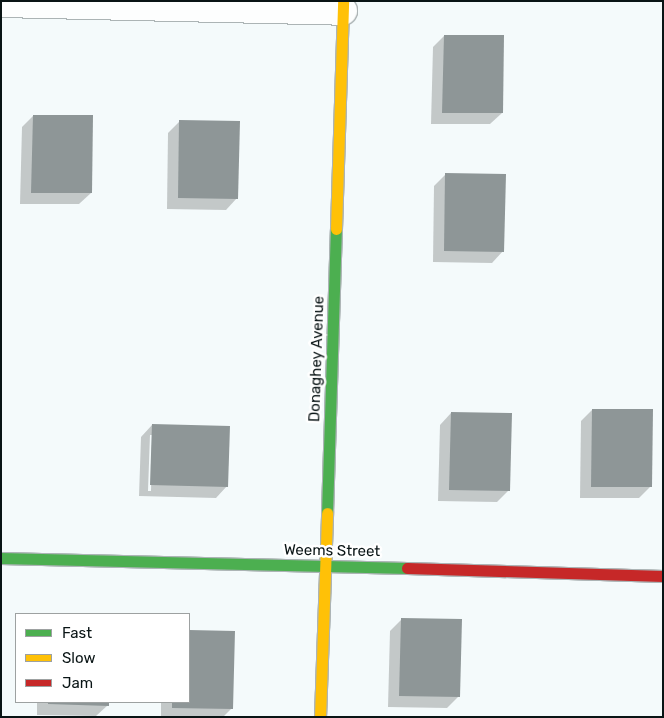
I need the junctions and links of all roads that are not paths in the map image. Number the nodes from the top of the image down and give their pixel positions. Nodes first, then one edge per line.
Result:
1 (1, 3) edge
2 (343, 6) edge
3 (1, 558) edge
4 (325, 566) junction
5 (663, 576) edge
6 (320, 717) edge

1 - 2 street
2 - 4 street, Donaghey Avenue
3 - 4 street, Weems Street
4 - 5 street, Weems Street
4 - 6 street, Donaghey Avenue

